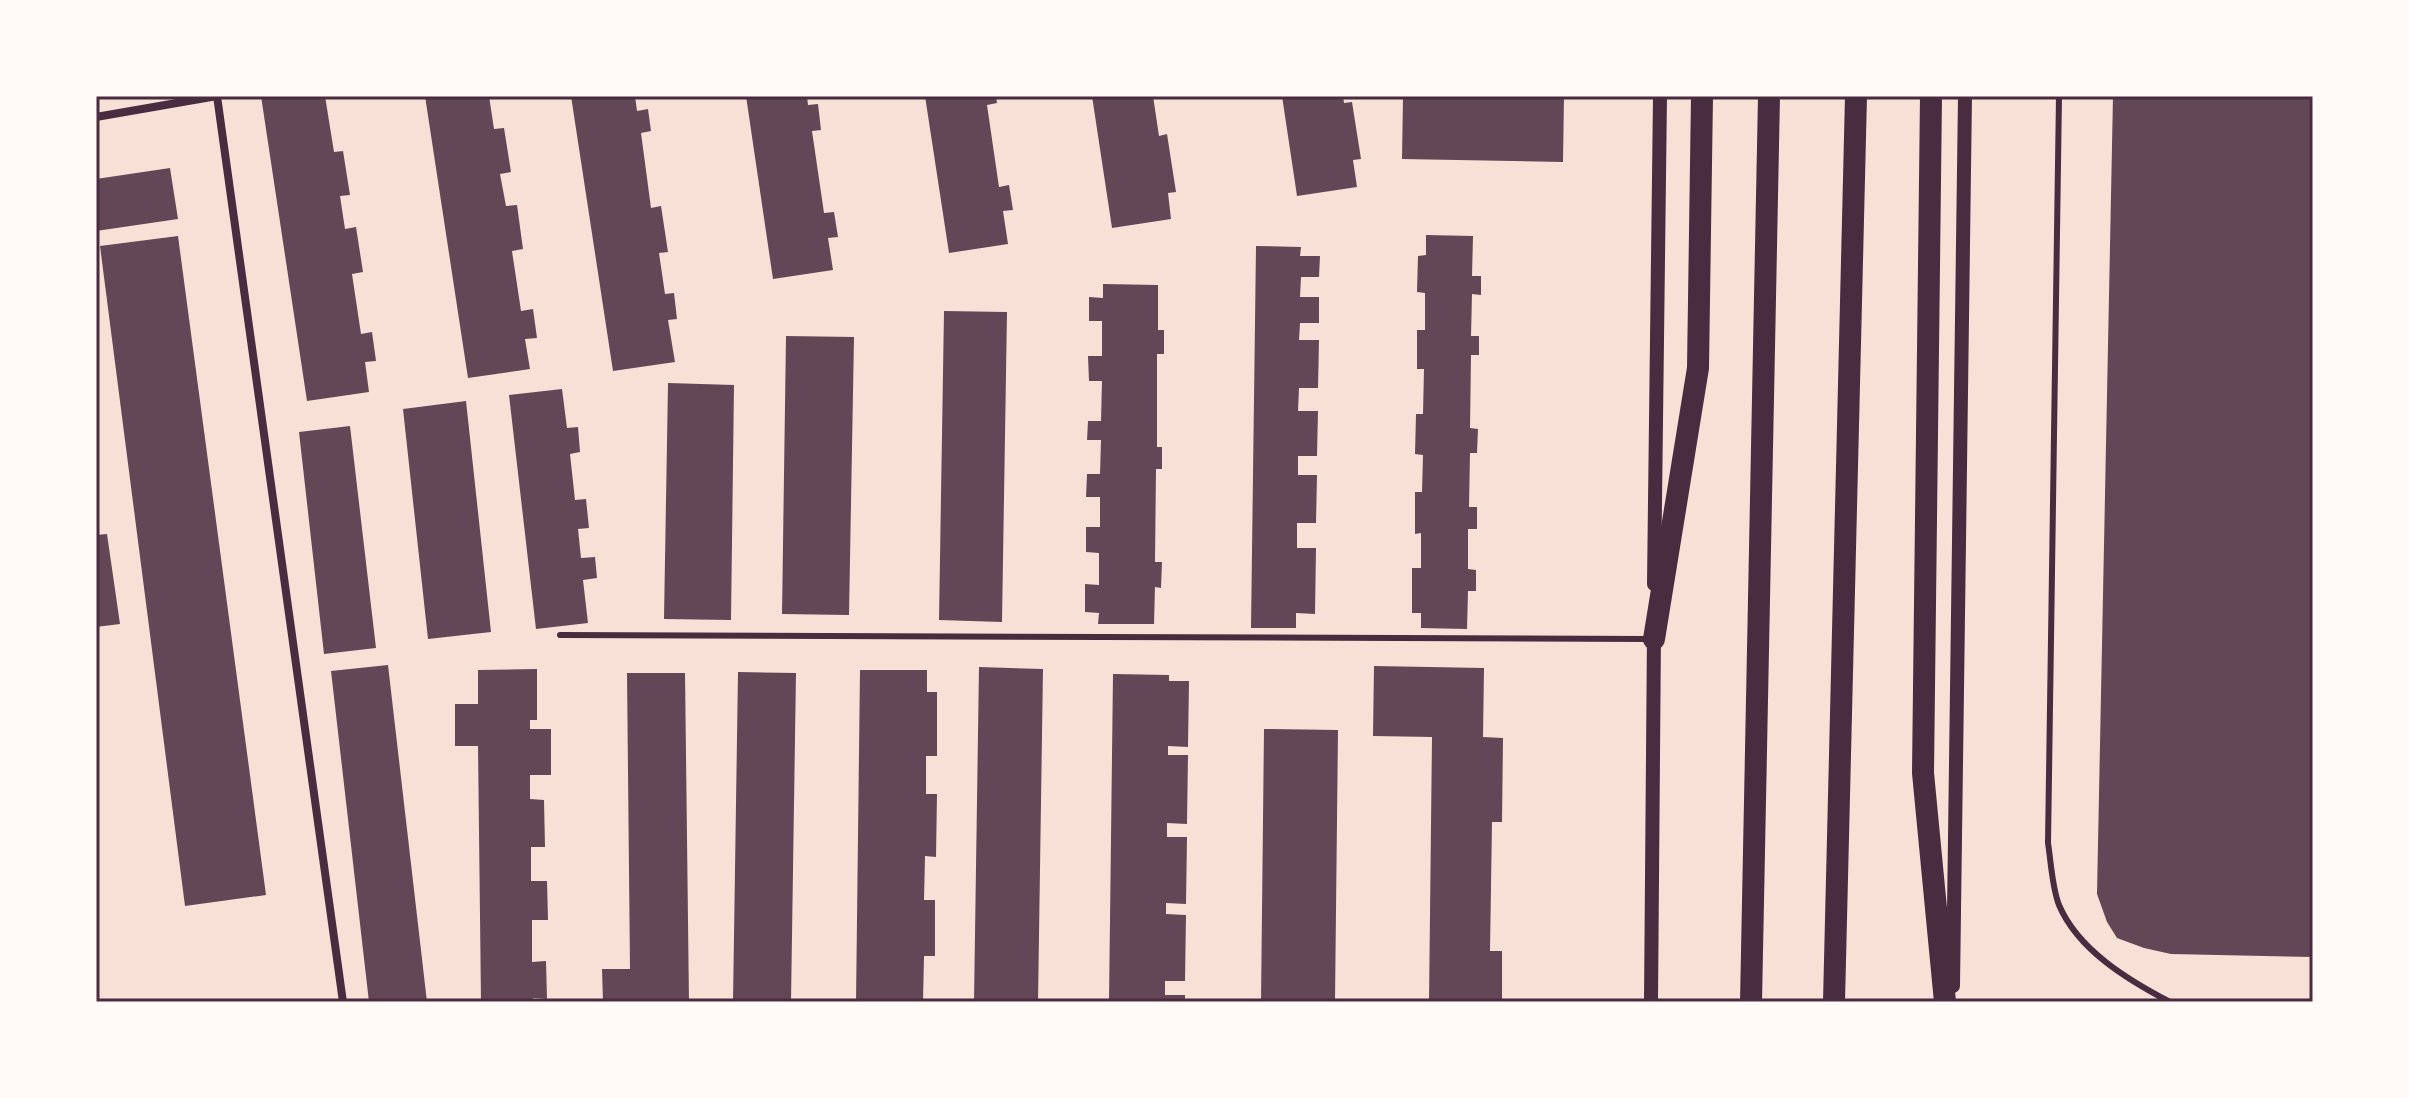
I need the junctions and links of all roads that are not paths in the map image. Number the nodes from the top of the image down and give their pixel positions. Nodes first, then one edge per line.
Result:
1 (217, 96) edge
2 (1660, 96) edge
3 (1702, 96) edge
4 (1769, 96) edge
5 (1856, 96) edge
6 (1931, 96) edge
7 (1965, 96) edge
8 (2059, 96) edge
9 (96, 117) edge
10 (560, 635) dead end
11 (1654, 639) junction
12 (343, 1002) edge
13 (1651, 1002) edge
14 (1751, 1002) edge
15 (1834, 1002) edge
16 (1945, 1002) edge
17 (1952, 1002) edge
18 (2170, 1002) edge

1 - 9 street
1 - 12 street
2 - 11 street
3 - 11 highway
4 - 14 highway
5 - 15 highway
6 - 16 highway
7 - 17 street
8 - 18 lane
10 - 11 lane
11 - 13 street

